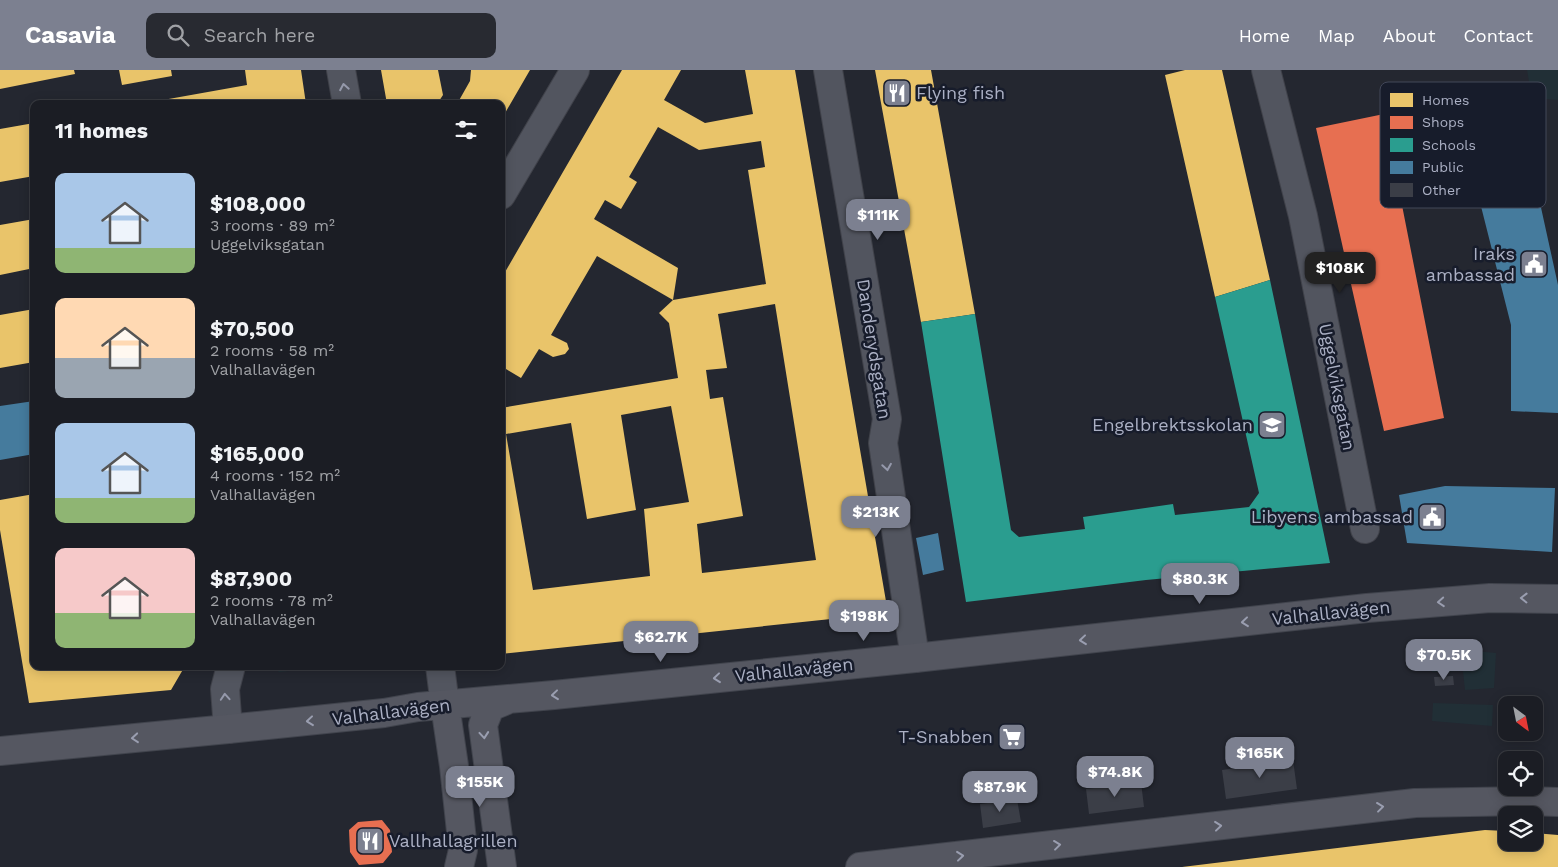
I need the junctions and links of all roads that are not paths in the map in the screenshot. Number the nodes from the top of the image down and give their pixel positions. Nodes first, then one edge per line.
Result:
1 (341, 70) edge
2 (575, 70) edge
3 (828, 70) edge
4 (1266, 70) edge
5 (346, 100) edge
6 (505, 188) edge
7 (1364, 529) dead end
8 (1558, 599) edge
9 (915, 658) junction
10 (230, 670) edge
11 (441, 670) edge
12 (507, 700) junction
13 (445, 705) junction
14 (228, 729) junction
15 (0, 751) edge
16 (1558, 802) edge
17 (1010, 859) edge
18 (459, 867) edge
19 (502, 867) edge
20 (860, 867) edge

5 -> 1 street
2 - 6 street
3 -> 9 street, Danderydsgatan
4 - 7 street, Uggelviksgatan
8 -> 9 main road, Valhallavägen
9 -> 12 main road, Valhallavägen
14 -> 10 street
11 - 13 street
12 - 13 main road, Valhallavägen
12 -> 19 main road
13 -> 14 main road, Valhallavägen
13 - 18 main road
14 -> 15 main road, Valhallavägen
17 -> 16 main road
20 -> 17 main road

